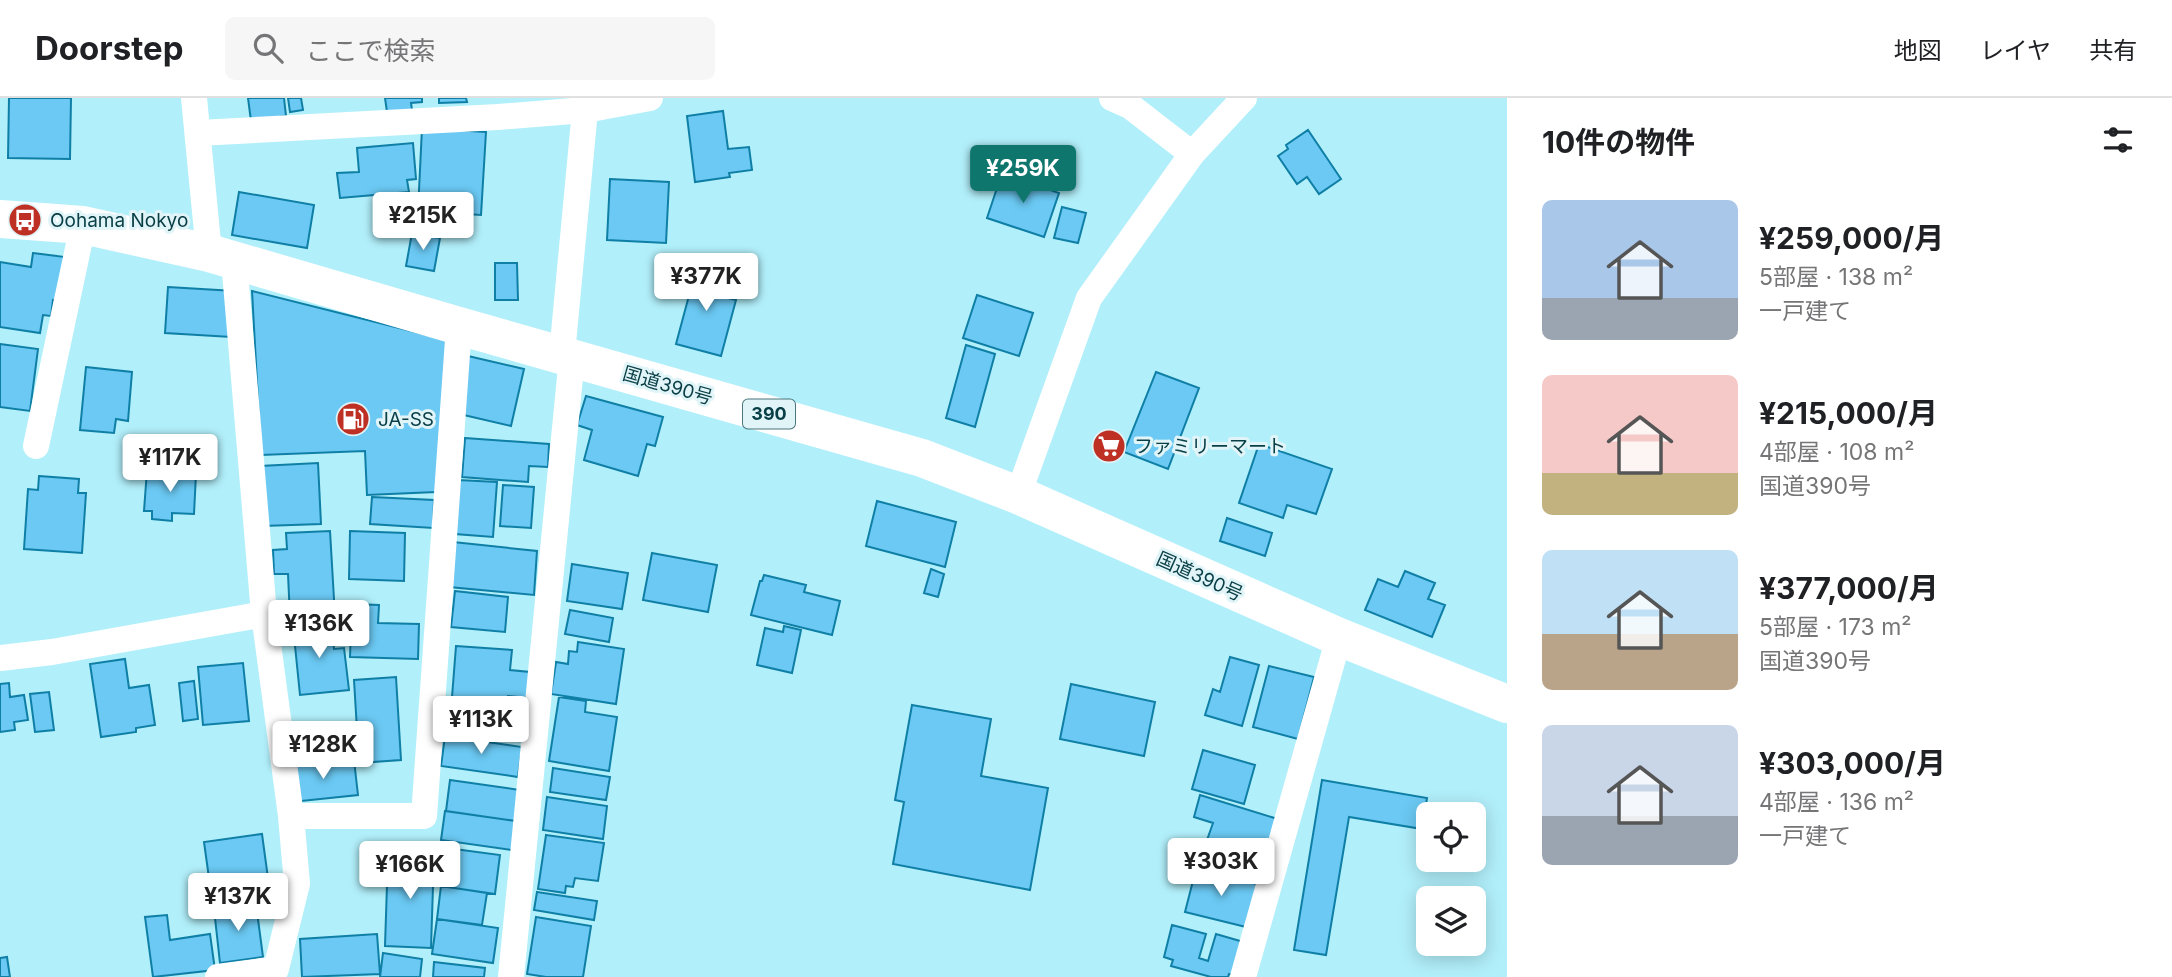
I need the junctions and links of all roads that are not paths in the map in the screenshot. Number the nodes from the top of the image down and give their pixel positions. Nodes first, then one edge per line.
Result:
1 (194, 98) edge
2 (650, 98) edge
3 (1112, 98) edge
4 (1244, 98) edge
5 (474, 108) edge
6 (585, 110) junction
7 (198, 133) junction
8 (1192, 154) junction
9 (0, 219) edge
10 (83, 225) junction
11 (222, 256) junction
12 (459, 326) junction
13 (567, 356) junction
14 (36, 446) dead end
15 (1018, 495) junction
16 (264, 614) junction
17 (1339, 637) junction
18 (0, 658) edge
19 (1507, 704) edge
20 (291, 816) junction
21 (218, 977) edge
22 (511, 977) edge
23 (1243, 977) edge

1 - 7 street
2 - 6 street
3 - 8 street
4 - 8 street
5 - 6 street
5 - 7 street
6 - 13 street
7 - 11 street
8 - 15 street
9 - 10 highway, 国道390号 / 390
10 - 11 highway, 国道390号 / 390
10 - 14 street
11 - 12 highway, 国道390号 / 390
11 - 16 street
12 - 13 highway, 国道390号 / 390
12 - 20 street
13 - 15 highway, 国道390号 / 390
13 - 22 street
15 - 17 highway, 国道390号 / 390
16 - 18 street
16 - 20 street
17 - 19 highway, 国道390号 / 390
17 - 23 street
20 - 21 street

